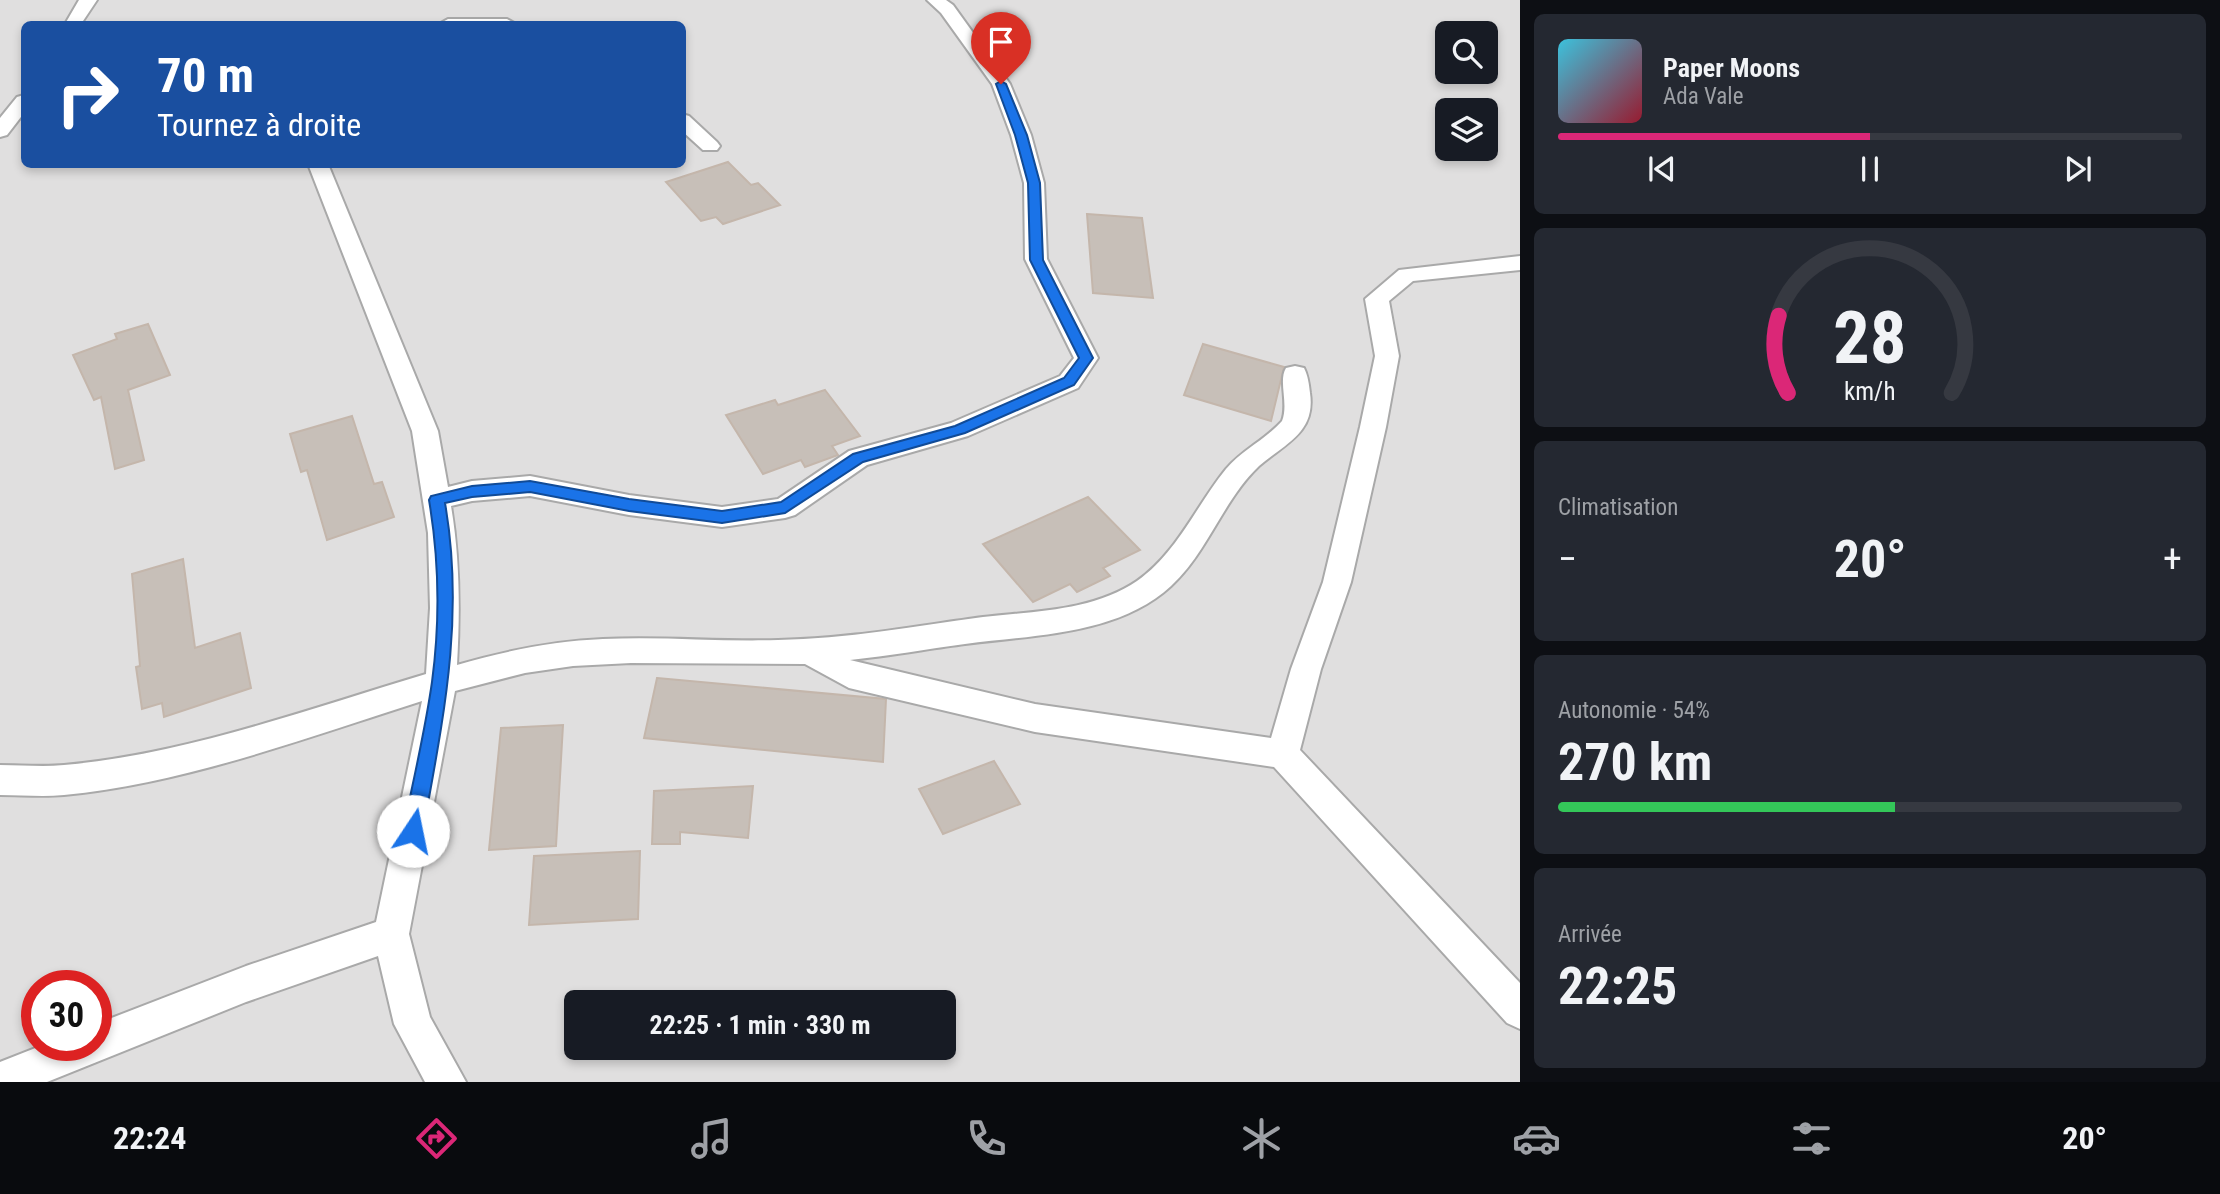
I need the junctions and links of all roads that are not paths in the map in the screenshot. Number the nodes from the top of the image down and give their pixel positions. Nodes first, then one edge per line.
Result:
1 (88, 0) edge
2 (936, 0) edge
3 (75, 21) edge
4 (21, 105) edge
5 (686, 124) edge
6 (0, 131) edge
7 (710, 146) dead end
8 (320, 168) edge
9 (1520, 263) edge
10 (1295, 374) dead end
11 (437, 500) junction
12 (806, 650) junction
13 (441, 682) junction
14 (1283, 754) junction
15 (0, 780) edge
16 (391, 934) junction
17 (1520, 1010) edge
18 (112, 1037) edge
19 (51, 1061) edge
20 (0, 1081) edge
21 (447, 1082) edge

1 - 3 street
2 - 11 street
4 - 6 street
5 - 7 street
8 - 11 street
9 - 14 street
10 - 12 street
11 - 13 street
12 - 13 street
12 - 14 street
13 - 15 street
13 - 16 street
14 - 17 street
16 - 18 street
16 - 21 street
19 - 20 street

